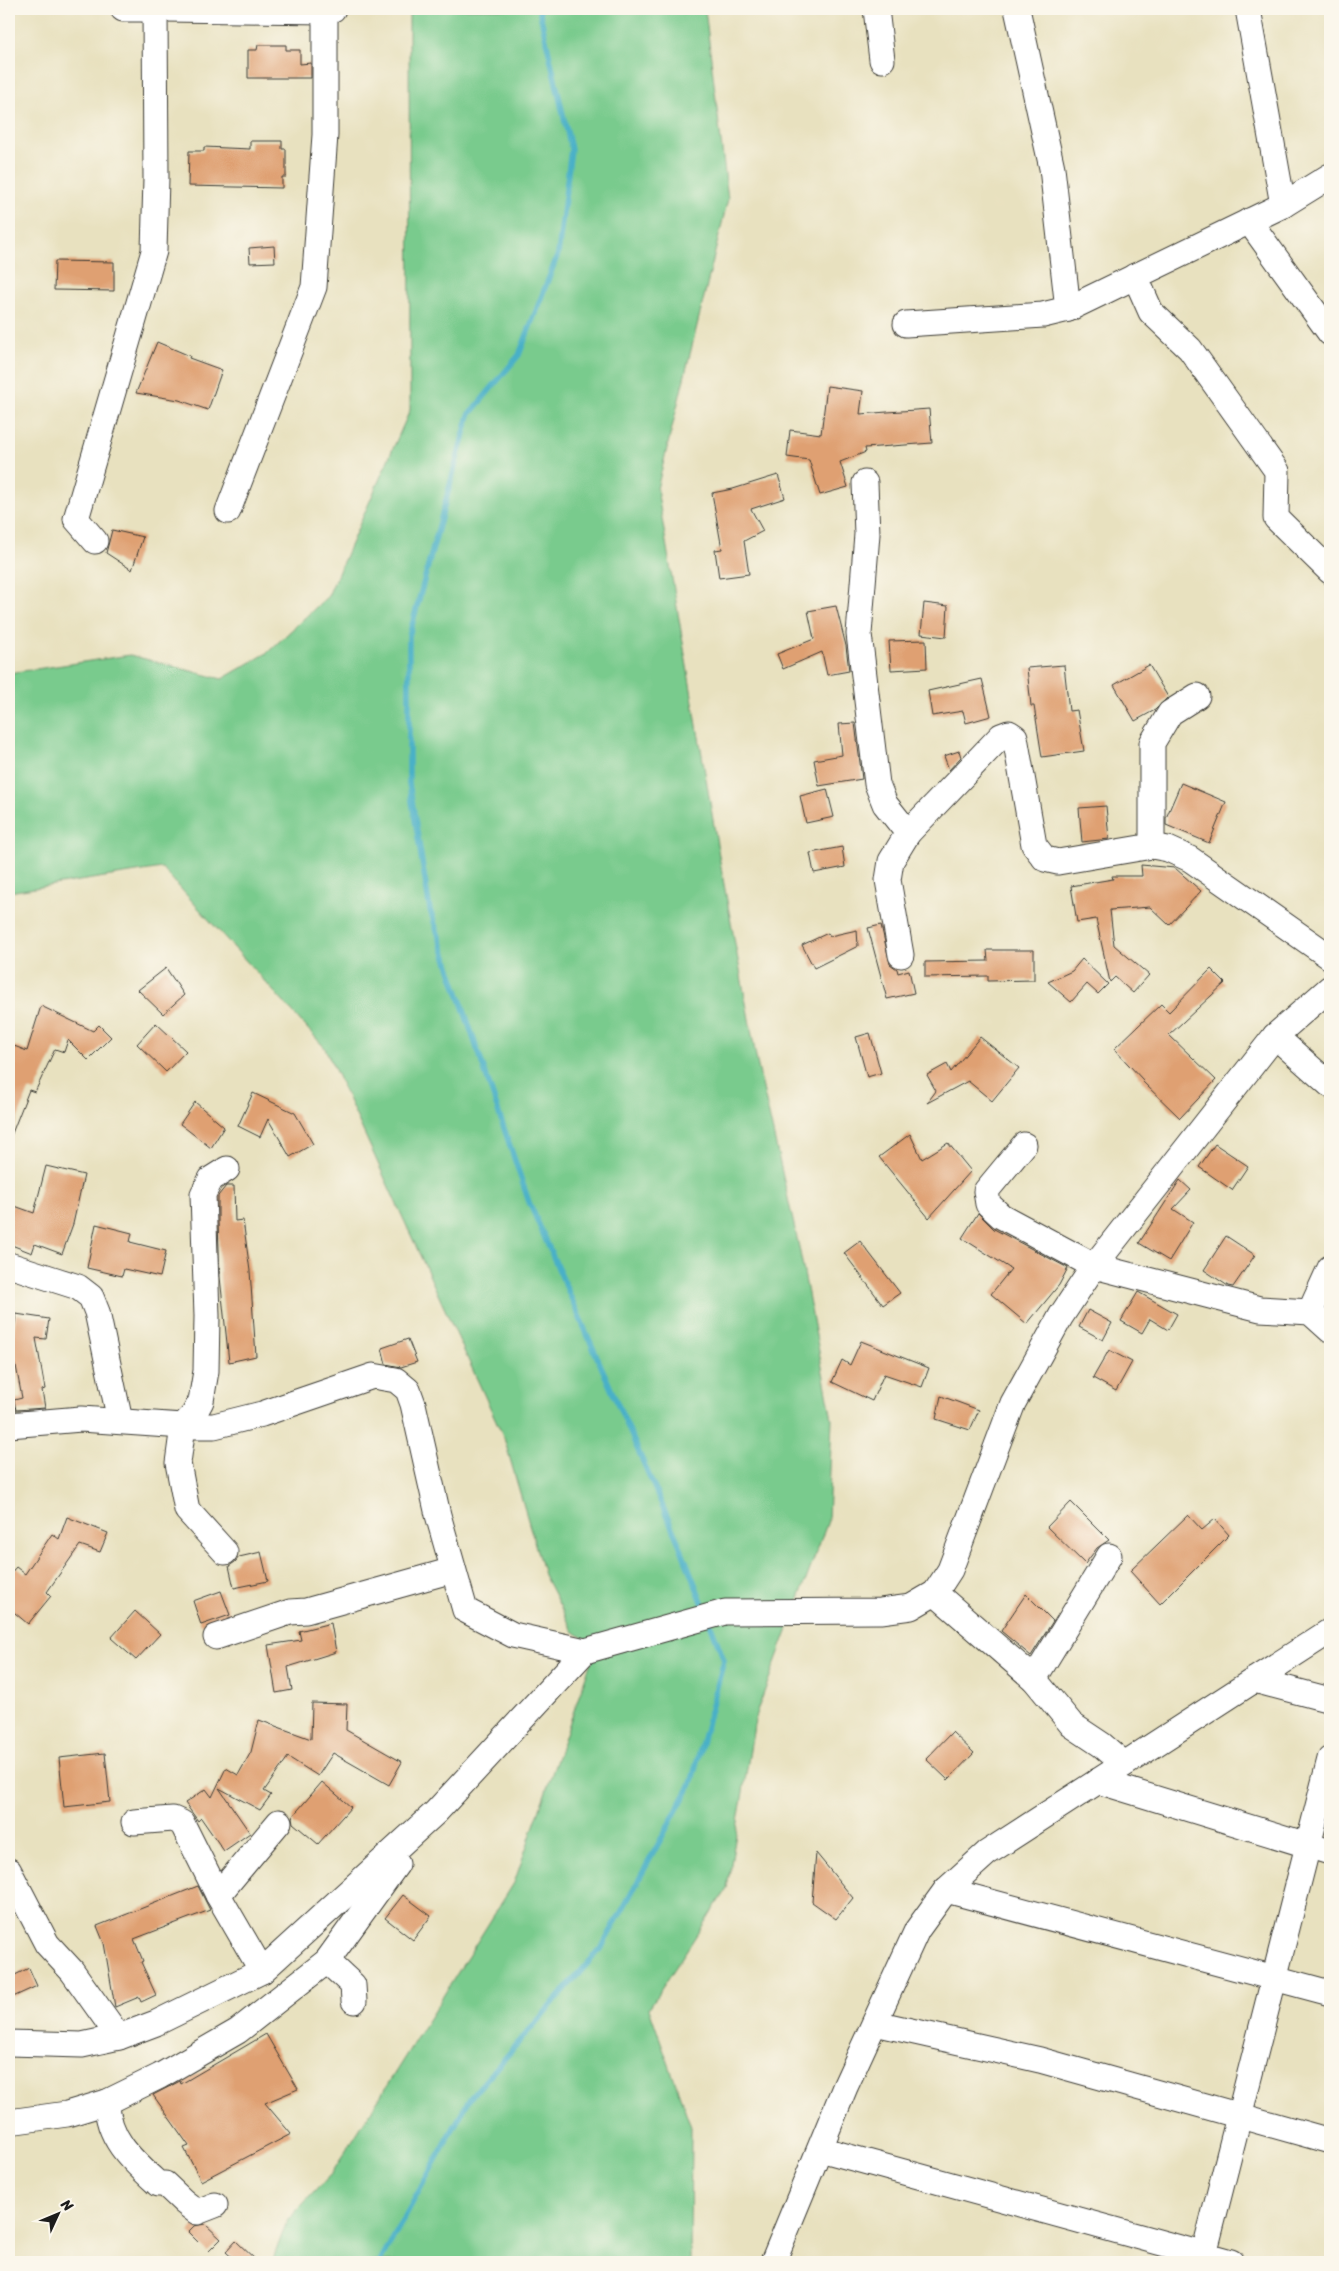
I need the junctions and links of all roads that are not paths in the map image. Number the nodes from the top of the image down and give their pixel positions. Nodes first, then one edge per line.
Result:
1 (123, 9) edge
2 (150, 9) edge
3 (155, 9) edge
4 (165, 9) edge
5 (328, 9) edge
6 (876, 9) edge
7 (1017, 9) edge
8 (1248, 9) edge
9 (882, 60) dead end
10 (1330, 176) edge
11 (1283, 204) junction
12 (1249, 221) junction
13 (1135, 276) junction
14 (1068, 309) junction
15 (906, 324) dead end
16 (1330, 332) edge
17 (865, 483) dead end
18 (228, 511) dead end
19 (95, 541) dead end
20 (1330, 571) edge
21 (1197, 696) dead end
22 (908, 832) junction
23 (1152, 846) junction
24 (901, 955) dead end
25 (1330, 957) edge
26 (1330, 988) edge
27 (1275, 1036) junction
28 (1330, 1086) edge
29 (1024, 1144) dead end
30 (227, 1169) dead end
31 (9, 1265) edge
32 (1094, 1266) junction
33 (1330, 1268) edge
34 (1310, 1312) junction
35 (1330, 1330) edge
36 (120, 1421) junction
37 (9, 1425) edge
38 (183, 1426) junction
39 (225, 1552) dead end
40 (1109, 1556) dead end
41 (453, 1570) junction
42 (934, 1593) junction
43 (1330, 1631) edge
44 (216, 1637) dead end
45 (585, 1651) junction
46 (1034, 1679) junction
47 (1254, 1680) junction
48 (1330, 1700) edge
49 (1330, 1759) edge
50 (1124, 1764) junction
51 (1098, 1781) junction
52 (436, 1812) junction
53 (134, 1822) dead end
54 (280, 1822) dead end
55 (1319, 1849) edge
56 (9, 1871) edge
57 (946, 1890) junction
58 (218, 1895) junction
59 (327, 1961) junction
60 (262, 1971) junction
61 (1274, 1977) junction
62 (1330, 1993) edge
63 (354, 2001) dead end
64 (874, 2023) junction
65 (119, 2037) junction
66 (9, 2043) edge
67 (107, 2102) junction
68 (1240, 2116) junction
69 (9, 2122) edge
70 (1330, 2141) edge
71 (820, 2149) junction
72 (214, 2205) dead end
73 (1203, 2259) edge
74 (773, 2262) edge
75 (1231, 2262) edge

1 - 2 street
3 - 19 street
4 - 5 street
5 - 18 street
6 - 9 street
7 - 14 street
8 - 11 street
10 - 11 street
11 - 12 street
12 - 13 street
12 - 16 street
13 - 14 street
13 - 20 street
14 - 15 street
17 - 22 street
21 - 23 street
22 - 23 street
22 - 24 street
23 - 25 street
26 - 27 street
27 - 28 street
27 - 32 street
29 - 32 street
30 - 38 street
31 - 36 street
32 - 34 street
32 - 42 street
33 - 34 street
34 - 35 street
36 - 37 street
36 - 38 street
38 - 39 street
38 - 41 street
40 - 46 street
41 - 44 street
41 - 45 street
42 - 45 street
42 - 46 street
43 - 47 street
45 - 52 street
46 - 50 street
47 - 48 street
47 - 50 street
49 - 55 street
50 - 51 street
51 - 55 street
51 - 57 street
52 - 59 street
52 - 60 street
53 - 58 street
54 - 58 street
55 - 61 street
56 - 65 street
57 - 61 street
57 - 64 street
58 - 60 street
59 - 63 street
59 - 67 street
60 - 65 street
61 - 62 street
61 - 68 street
64 - 68 street
64 - 71 street
65 - 66 street
67 - 69 street
67 - 72 street
68 - 70 street
68 - 73 street
71 - 73 street
71 - 74 street
73 - 75 street

